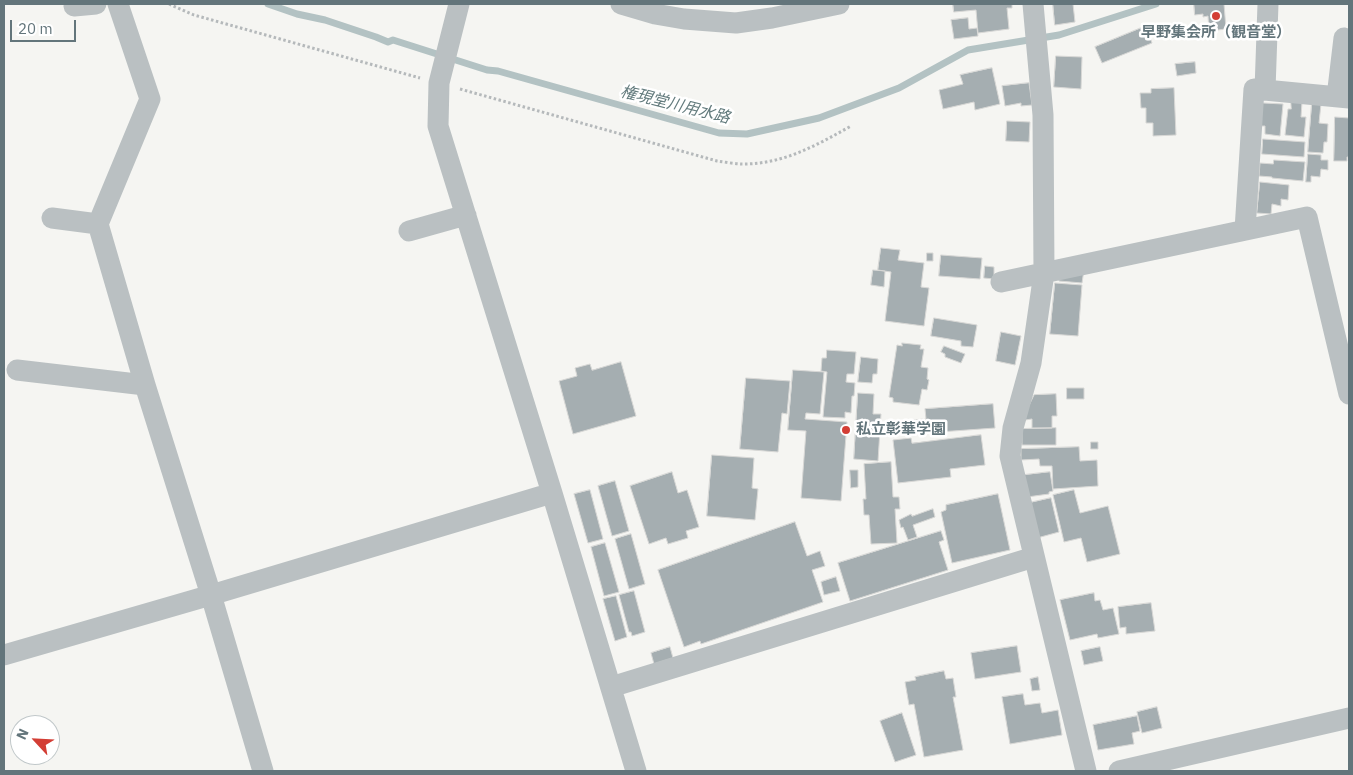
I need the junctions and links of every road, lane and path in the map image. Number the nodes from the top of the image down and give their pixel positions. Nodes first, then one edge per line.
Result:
1 (96, 4) edge
2 (118, 4) edge
3 (169, 4) edge
4 (460, 4) edge
5 (621, 4) edge
6 (839, 4) edge
7 (1033, 4) edge
8 (1268, 4) edge
9 (74, 6) dead end
10 (1344, 38) dead end
11 (438, 83) junction
12 (1265, 90) junction
13 (1343, 97) edge
14 (851, 126) dead end
15 (466, 215) junction
16 (52, 218) dead end
17 (98, 224) junction
18 (1246, 230) junction
19 (410, 231) dead end
20 (1044, 273) junction
21 (1001, 282) dead end
22 (17, 370) dead end
23 (146, 385) junction
24 (1349, 394) edge
25 (552, 493) junction
26 (1034, 557) junction
27 (211, 596) junction
28 (4, 655) edge
29 (611, 687) junction
30 (1349, 718) edge
31 (263, 771) edge
32 (636, 771) edge
33 (1086, 771) edge
34 (1119, 771) edge

1 - 9 street
2 - 17 street
3 - 11 path
4 - 11 street
5 - 6 street
7 - 20 street
8 - 12 street
10 - 13 street
11 - 14 path
11 - 15 street
12 - 13 street
12 - 18 street
15 - 19 street
15 - 25 street
16 - 17 street
17 - 23 street
18 - 20 street
18 - 24 street
20 - 21 street
20 - 26 street
22 - 23 street
23 - 27 street
25 - 27 street
25 - 29 street
26 - 29 street
26 - 33 street
27 - 28 street
27 - 31 street
29 - 32 street
30 - 34 street

